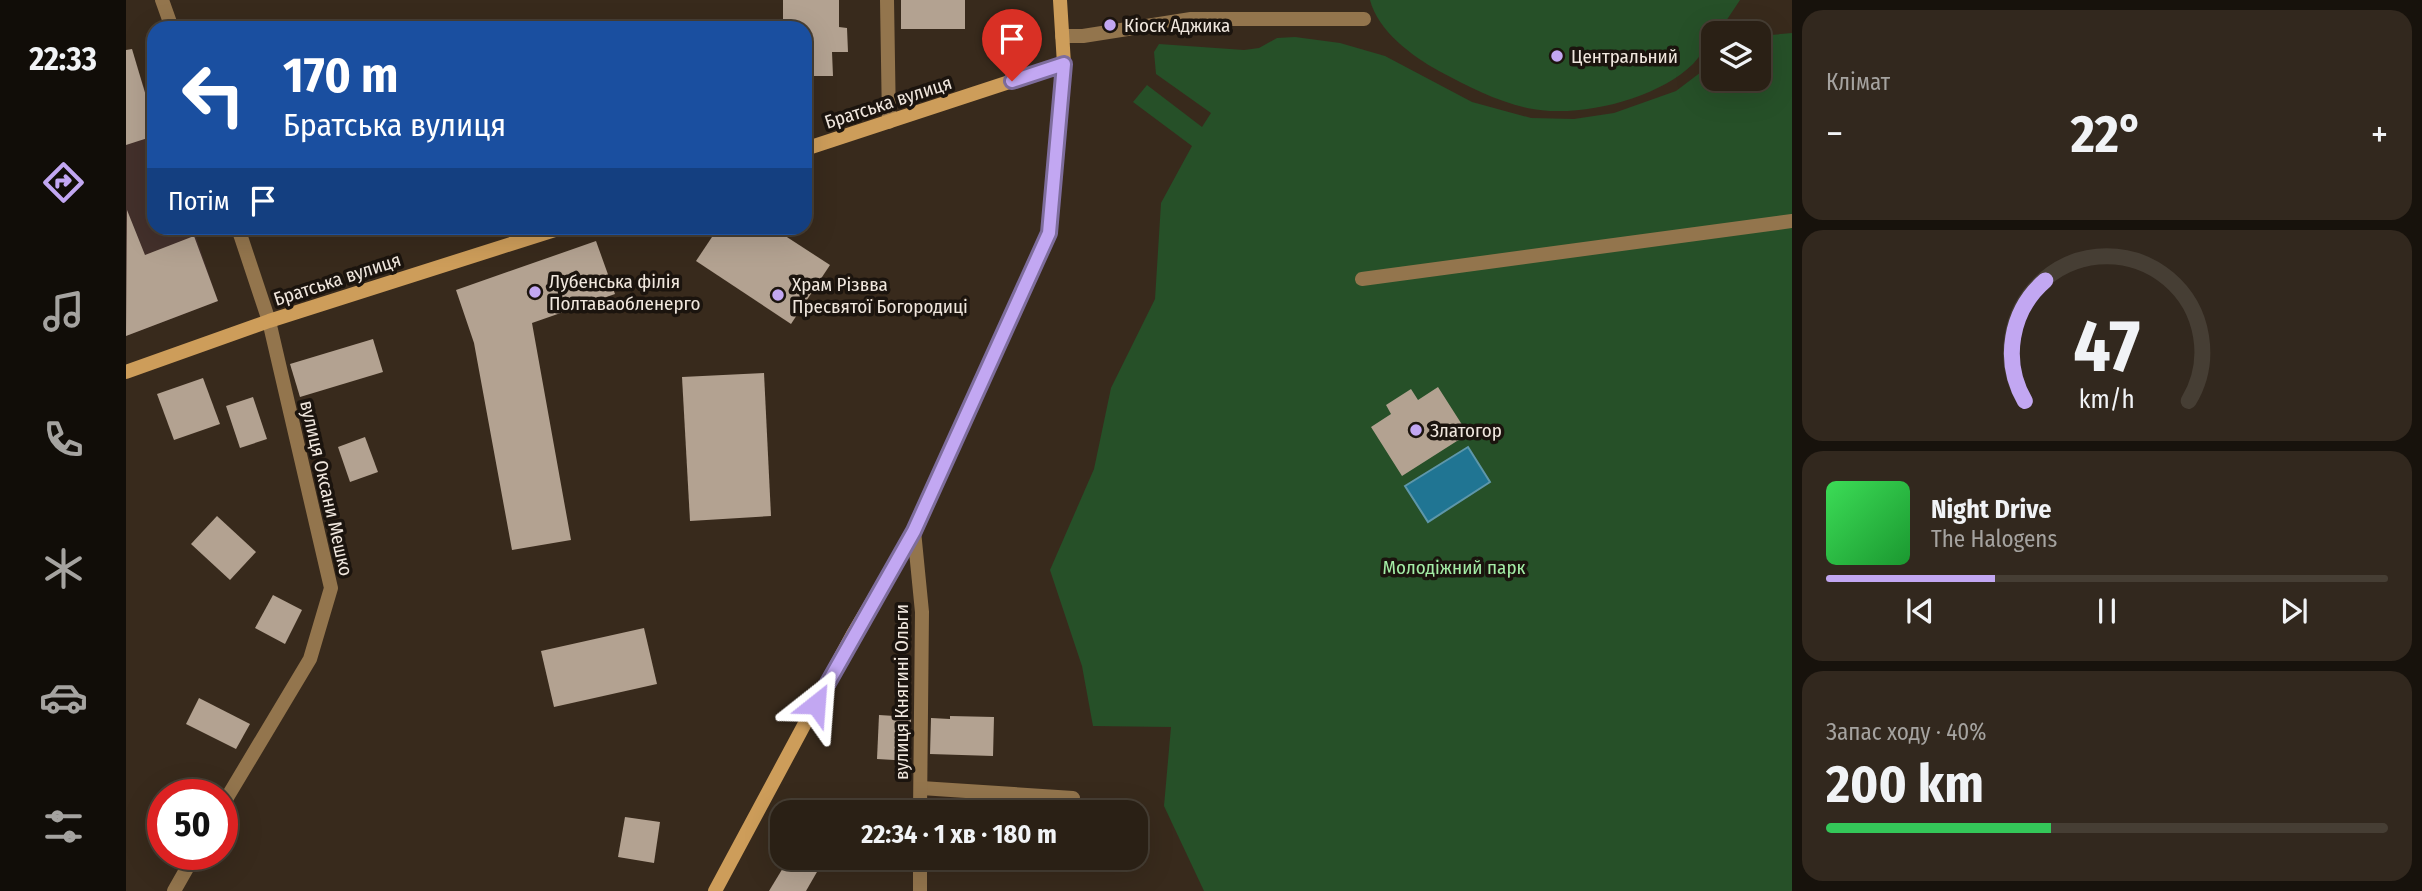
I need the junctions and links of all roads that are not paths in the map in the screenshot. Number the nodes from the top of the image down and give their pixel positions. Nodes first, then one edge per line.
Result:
1 (162, 0) edge
2 (887, 0) edge
3 (1060, 0) edge
4 (1364, 19) dead end
5 (170, 21) edge
6 (1062, 36) junction
7 (1064, 64) junction
8 (889, 122) junction
9 (812, 147) edge
10 (1792, 222) edge
11 (240, 235) edge
12 (539, 235) edge
13 (1362, 279) dead end
14 (270, 321) junction
15 (126, 372) edge
16 (914, 531) junction
17 (238, 779) edge
18 (920, 788) junction
19 (1073, 798) dead end
20 (920, 800) edge
21 (186, 870) edge
22 (920, 870) edge
23 (174, 891) edge
24 (715, 891) edge
25 (920, 891) edge

1 - 5 street
2 - 8 street
3 - 6 main road
4 - 6 street
6 - 7 main road
7 - 8 main road, Братська вулиця
7 - 16 main road
8 - 9 main road, Братська вулиця
10 - 13 street
11 - 14 street, вулиця Оксани Мешко
12 - 14 main road, Братська вулиця
14 - 15 main road, Братська вулиця
14 - 17 street, вулиця Оксани Мешко
16 - 18 street, вулиця Княгині Ольги
16 - 24 main road
18 - 19 street
18 - 20 street, вулиця Княгині Ольги
21 - 23 street
22 - 25 street

